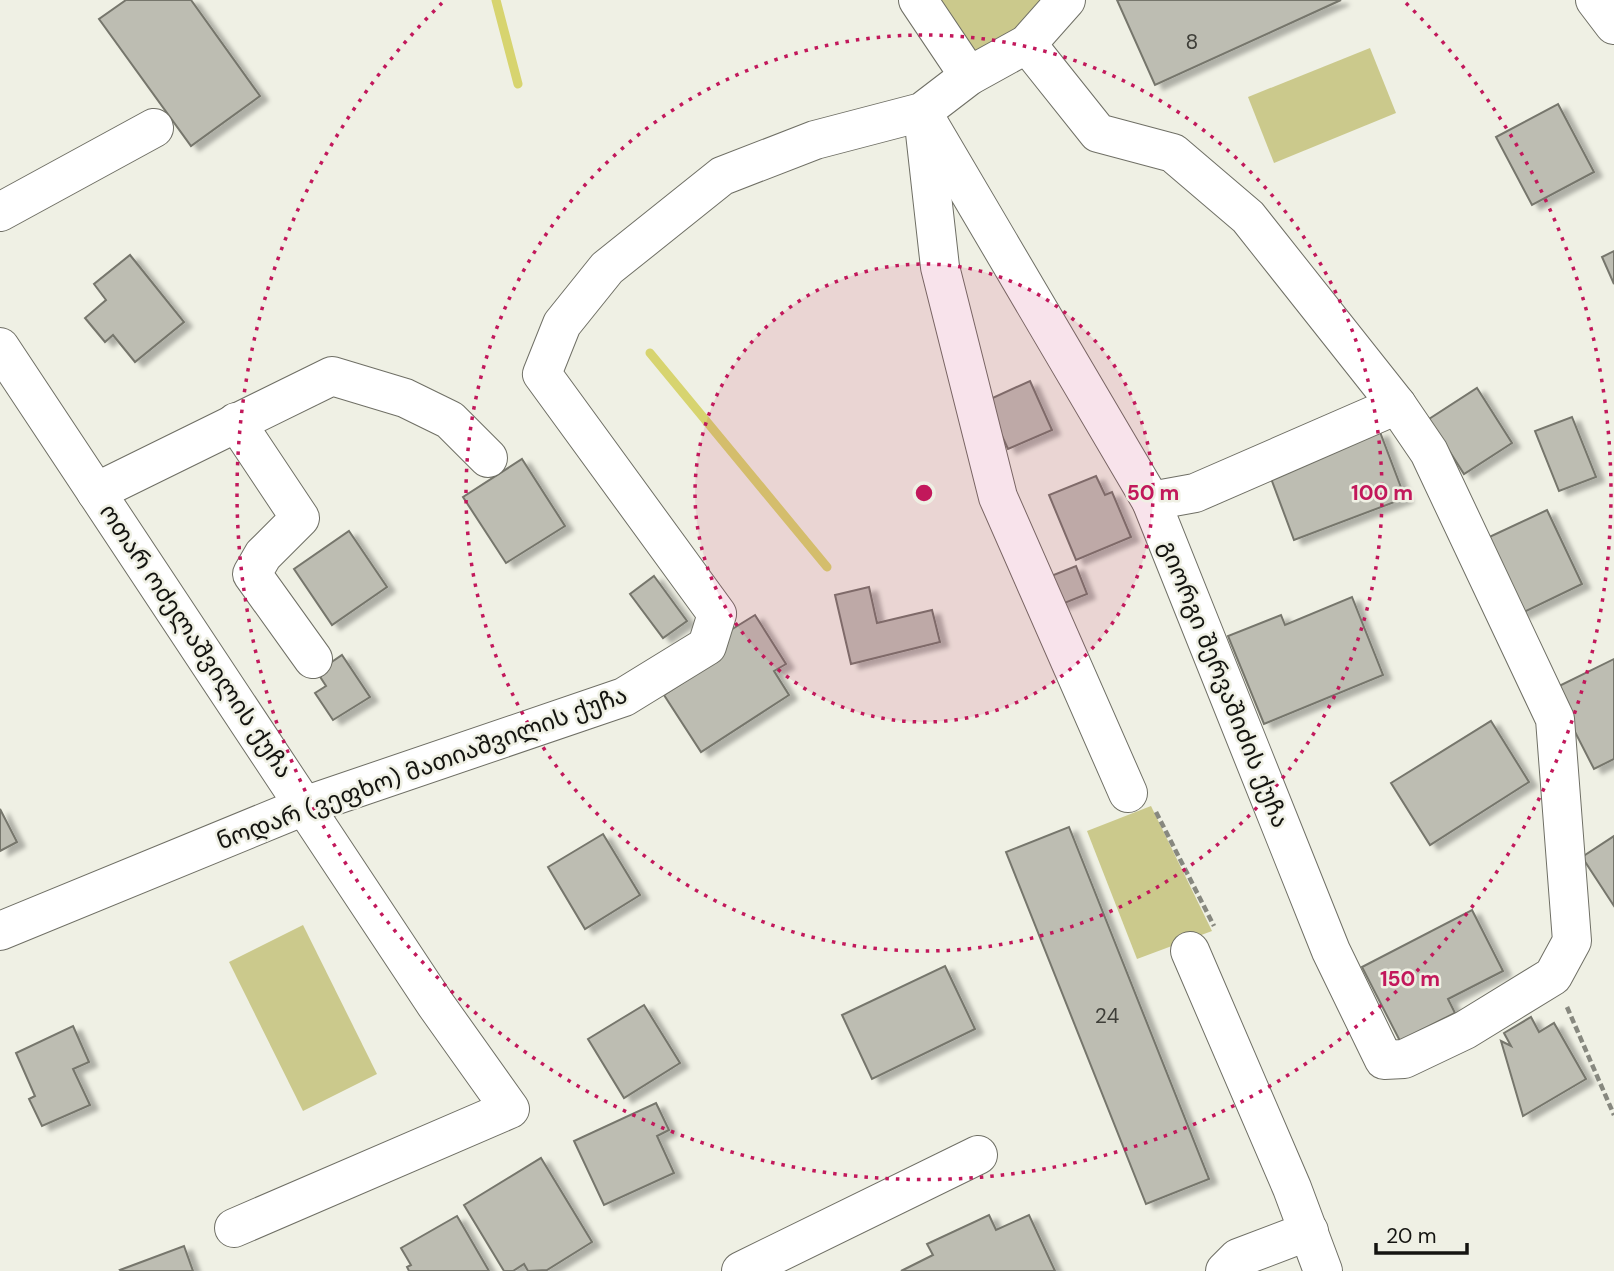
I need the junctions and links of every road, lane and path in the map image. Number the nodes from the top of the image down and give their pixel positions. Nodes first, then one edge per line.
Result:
1 (918, 0) edge
2 (1066, 0) edge
3 (1595, 0) edge
4 (1614, 25) edge
5 (1027, 44) junction
6 (969, 76) junction
7 (922, 112) junction
8 (154, 128) dead end
9 (0, 212) edge
10 (0, 347) edge
11 (1397, 405) junction
12 (236, 422) junction
13 (488, 458) dead end
14 (96, 492) junction
15 (1151, 501) junction
16 (313, 659) dead end
17 (1140, 797) joint
18 (307, 805) junction
19 (0, 931) edge
20 (1190, 951) joint
21 (1553, 976) junction
22 (1614, 1115) edge
23 (978, 1155) dead end
24 (234, 1228) dead end
25 (1309, 1231) junction
26 (741, 1271) edge
27 (1225, 1271) edge
28 (1323, 1271) edge

1 - 6 street
2 - 5 street
3 - 4 street
5 - 6 street
5 - 11 street
6 - 7 street
7 - 15 street, გიორგი შერვაშიძის ქუჩა
7 - 17 street
7 - 18 street, ნოდარ (ვეფხო) მათიაშვილის ქუჩა
8 - 9 street
10 - 14 street, ოთარ ოძელაშვილის ქუჩა
11 - 15 street
11 - 21 street
12 - 13 street
12 - 14 street
12 - 16 street
14 - 18 street, ოთარ ოძელაშვილის ქუჩა
15 - 21 street, გიორგი შერვაშიძის ქუჩა
17 - 20 path
18 - 19 street, ნოდარ (ვეფხო) მათიაშვილის ქუჩა
18 - 24 street, ოთარ ოძელაშვილის ქუჩა
20 - 25 street
21 - 22 path
23 - 26 street
25 - 27 street
25 - 28 street

